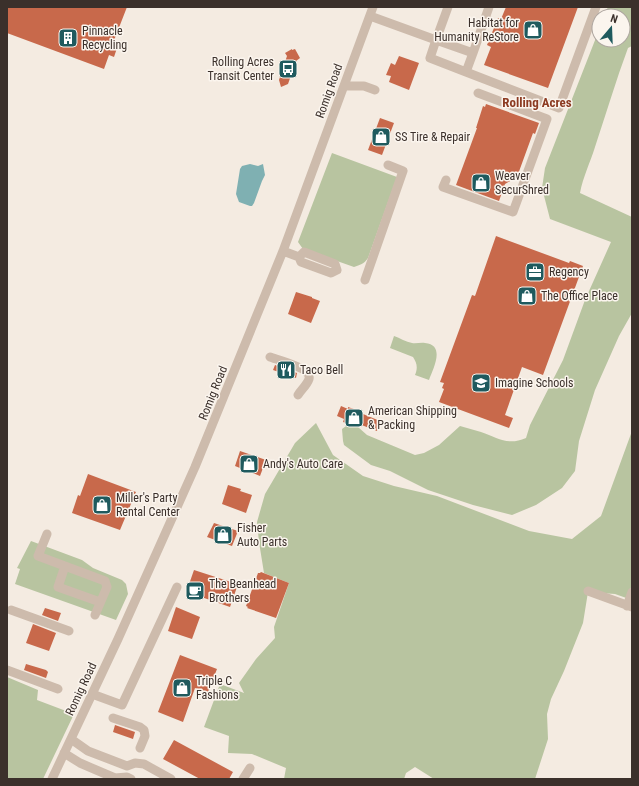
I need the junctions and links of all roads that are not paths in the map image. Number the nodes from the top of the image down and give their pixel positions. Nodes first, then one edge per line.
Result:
1 (374, 7) edge
2 (448, 7) edge
3 (489, 7) edge
4 (596, 7) edge
5 (370, 16) junction
6 (436, 40) junction
7 (473, 53) junction
8 (466, 72) junction
9 (344, 86) junction
10 (375, 90) dead end
11 (478, 93) dead end
12 (388, 165) dead end
13 (446, 180) dead end
14 (283, 251) junction
15 (299, 256) dead end
16 (364, 280) dead end
17 (270, 357) dead end
18 (298, 395) dead end
19 (47, 534) dead end
20 (65, 566) junction
21 (177, 587) dead end
22 (588, 592) dead end
23 (632, 592) edge
24 (100, 602) junction
25 (630, 607) edge
26 (11, 610) dead end
27 (95, 615) dead end
28 (69, 631) dead end
29 (7, 670) edge
30 (58, 689) dead end
31 (92, 694) junction
32 (113, 718) dead end
33 (71, 739) junction
34 (140, 748) dead end
35 (64, 753) junction
36 (127, 766) junction
37 (250, 768) dead end
38 (125, 778) edge
39 (52, 779) edge
40 (171, 779) edge
41 (243, 779) edge

1 - 5 street, Romig Road
2 - 6 street
3 - 7 street
4 - 8 street
5 - 6 street
5 - 9 street, Romig Road
6 - 7 street
6 - 8 street
7 - 8 street
9 - 10 street
9 - 14 street, Romig Road
11 - 13 street
12 - 16 street
14 - 15 street
14 - 31 street, Romig Road
17 - 18 street
19 - 20 street
20 - 24 street
20 - 24 street
21 - 31 street
22 - 25 street
23 - 25 street
24 - 27 street
26 - 28 street
29 - 30 street
31 - 33 street, Romig Road
32 - 34 street
33 - 35 street, Romig Road
33 - 36 street
35 - 38 street
35 - 39 street, Romig Road
36 - 38 street
36 - 40 street
37 - 41 street

